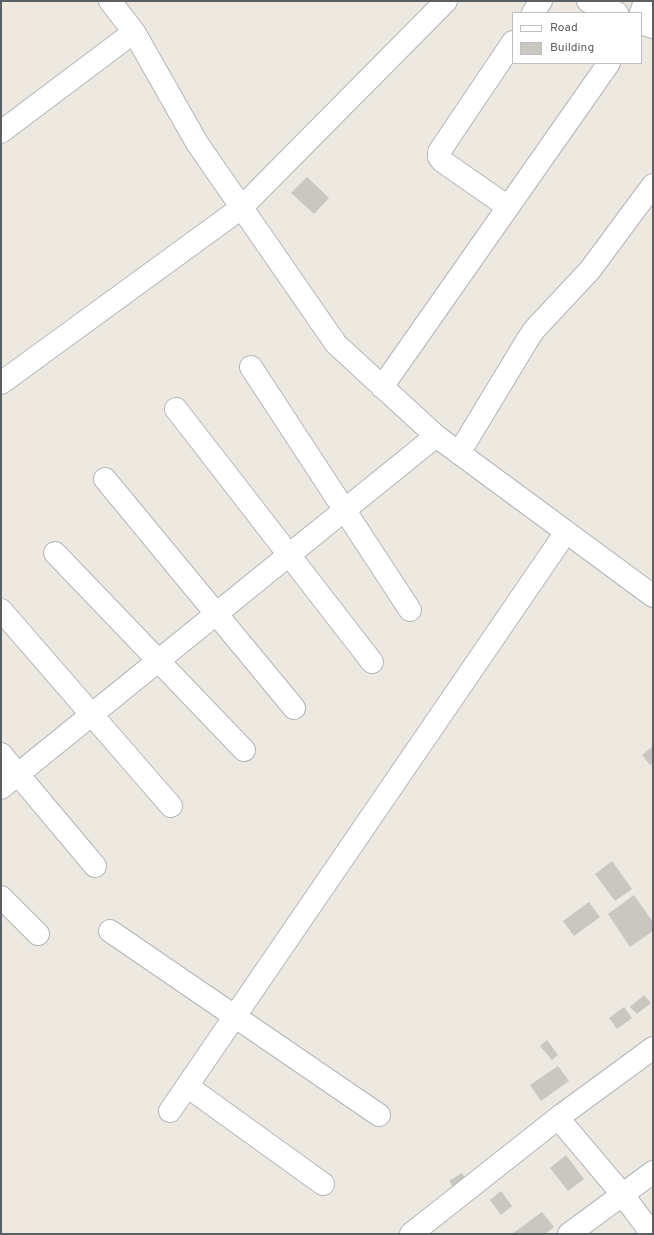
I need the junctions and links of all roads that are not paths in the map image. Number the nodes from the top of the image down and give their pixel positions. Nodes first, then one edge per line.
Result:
1 (110, 1) edge
2 (446, 1) edge
3 (541, 1) edge
4 (588, 1) edge
5 (645, 1) edge
6 (534, 12) edge
7 (615, 12) edge
8 (641, 12) edge
9 (642, 23) edge
10 (653, 27) edge
11 (134, 32) junction
12 (512, 43) edge
13 (608, 64) edge
14 (1, 132) edge
15 (653, 185) edge
16 (241, 208) junction
17 (508, 208) junction
18 (251, 367) dead end
19 (1, 382) edge
20 (382, 387) junction
21 (176, 409) dead end
22 (436, 436) junction
23 (459, 453) junction
24 (105, 479) dead end
25 (345, 510) junction
26 (566, 532) junction
27 (56, 553) dead end
28 (289, 555) junction
29 (653, 596) edge
30 (1, 610) edge
31 (410, 610) dead end
32 (216, 614) junction
33 (158, 661) junction
34 (372, 662) dead end
35 (294, 708) dead end
36 (92, 714) junction
37 (244, 750) dead end
38 (1, 754) edge
39 (18, 774) junction
40 (1, 788) edge
41 (171, 806) dead end
42 (95, 866) dead end
43 (1, 897) edge
44 (110, 931) dead end
45 (38, 934) dead end
46 (234, 1016) junction
47 (653, 1048) edge
48 (187, 1086) junction
49 (170, 1111) dead end
50 (379, 1116) dead end
51 (558, 1118) junction
52 (653, 1172) edge
53 (323, 1184) dead end
54 (623, 1195) junction
55 (411, 1234) edge
56 (570, 1234) edge
57 (652, 1234) edge

1 - 11 street
2 - 16 street
3 - 6 street
4 - 7 street
5 - 8 street
9 - 10 street
11 - 14 street
11 - 16 street
12 - 17 street
13 - 17 street
15 - 23 street
16 - 19 street
16 - 20 street
17 - 20 street
18 - 25 street
20 - 22 street
21 - 28 street
22 - 23 street
22 - 25 street
23 - 26 street
24 - 32 street
25 - 28 street
25 - 31 street
26 - 29 street
26 - 46 street
27 - 33 street
28 - 32 street
28 - 34 street
30 - 36 street
32 - 33 street
32 - 35 street
33 - 36 street
33 - 37 street
36 - 39 street
36 - 41 street
38 - 39 street
39 - 40 street
39 - 42 street
43 - 45 street
44 - 46 street
46 - 48 street
46 - 50 street
47 - 51 street
48 - 49 street
48 - 53 street
51 - 54 street
51 - 55 street
52 - 54 street
54 - 56 street
54 - 57 street

